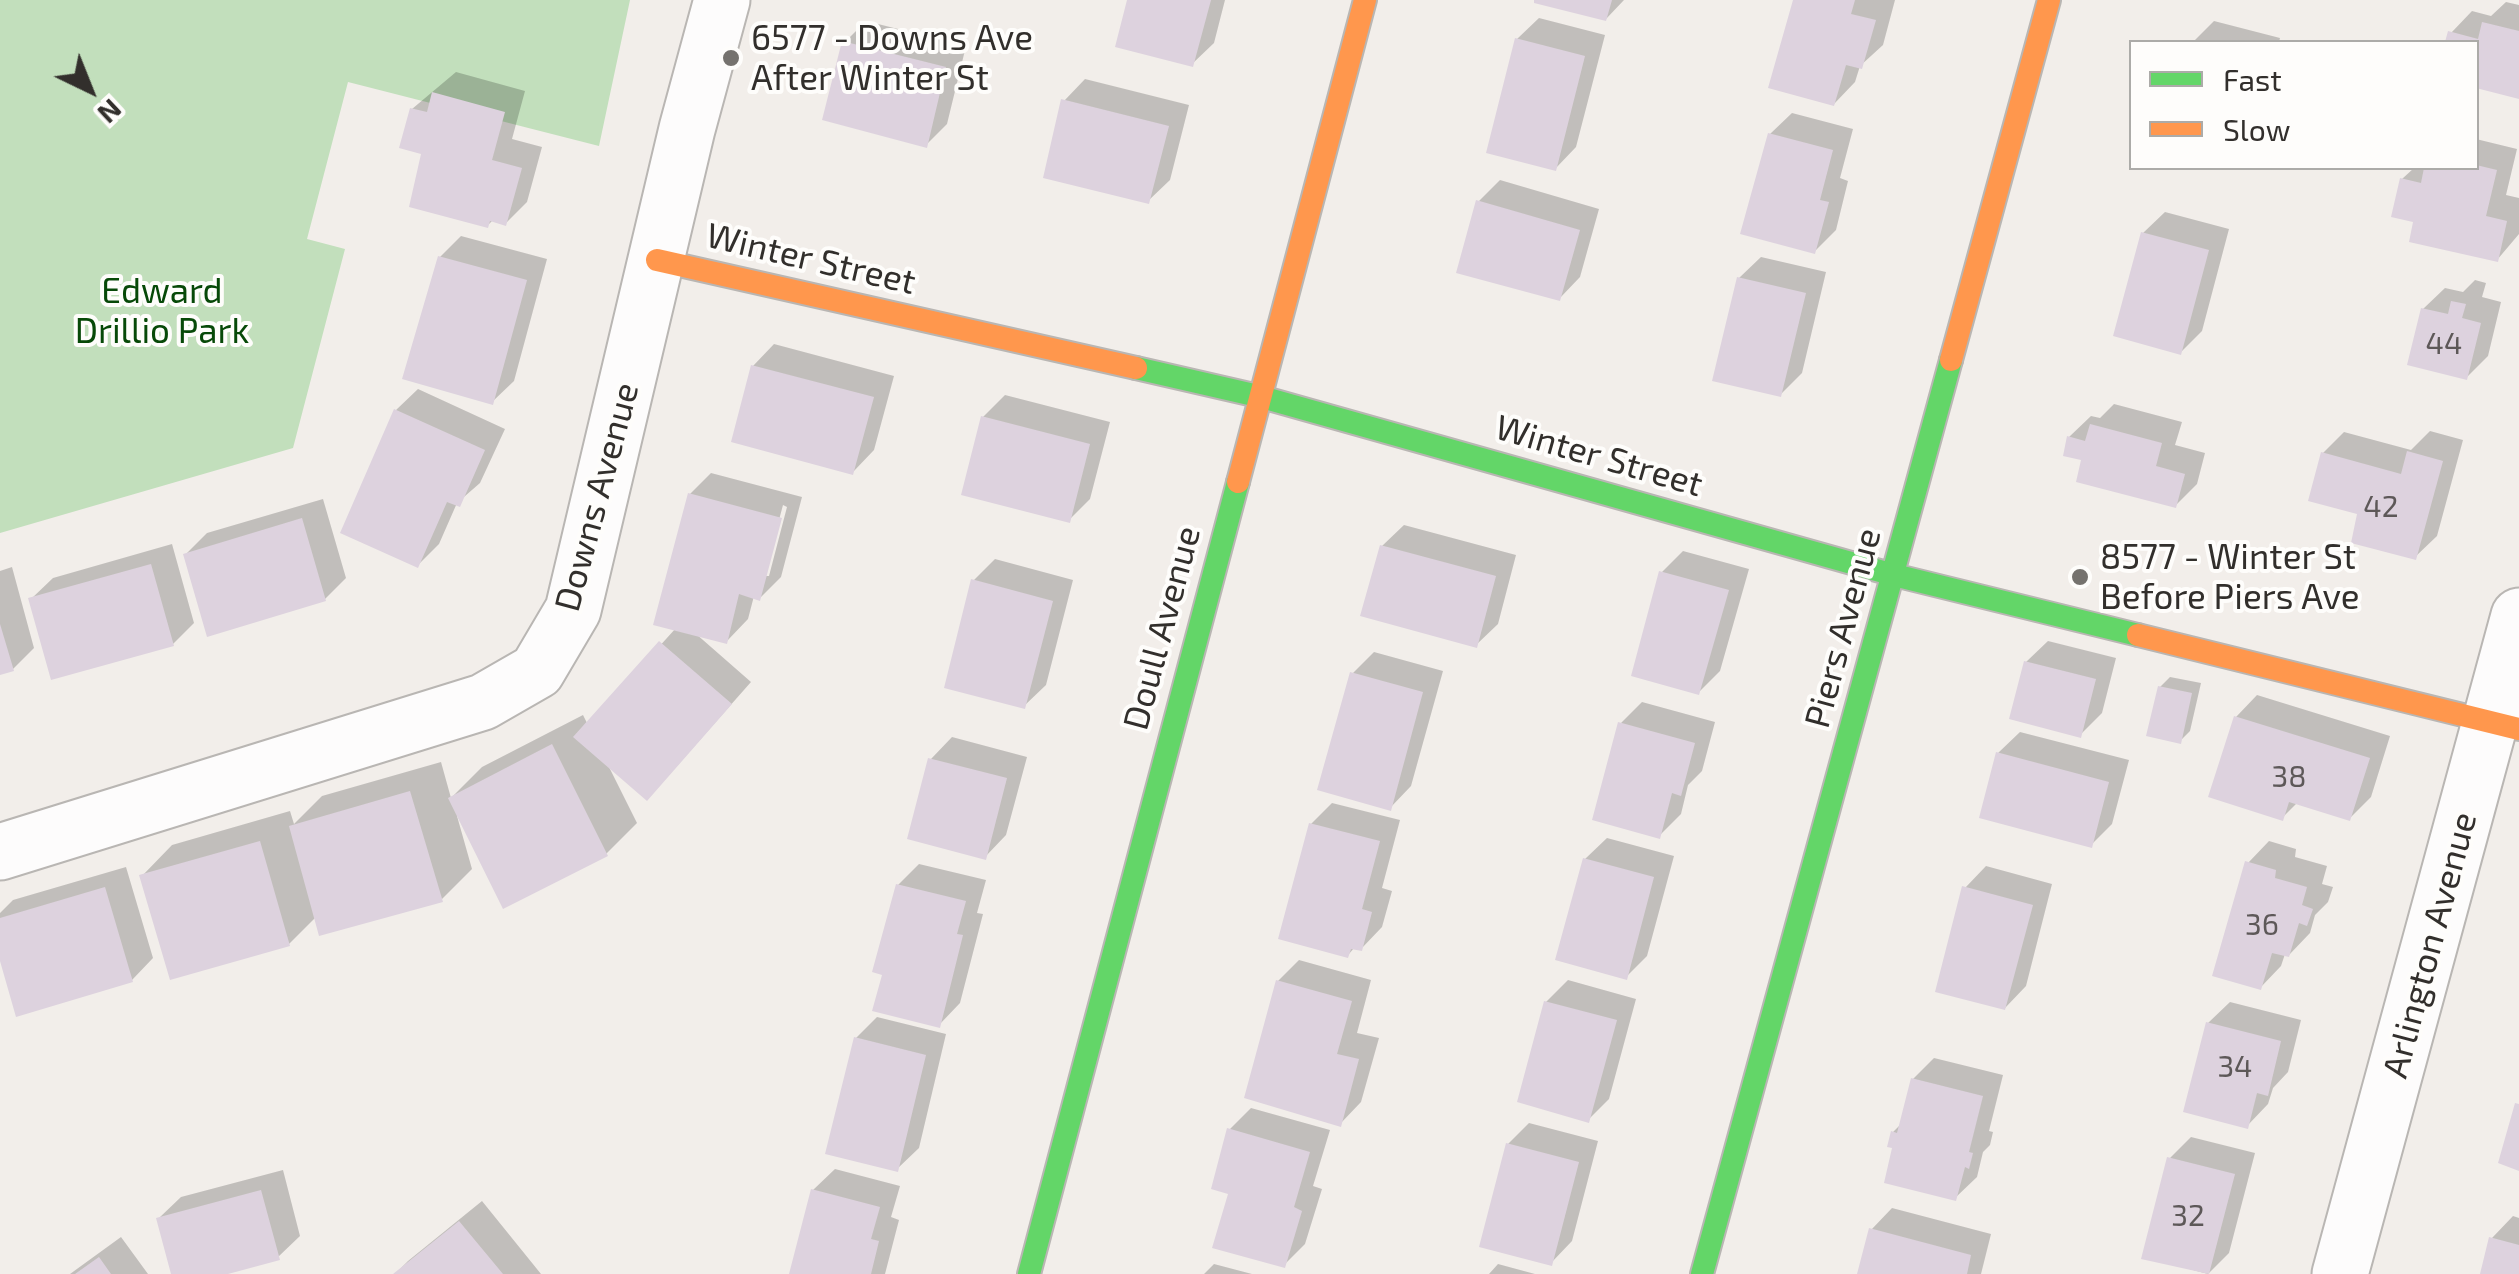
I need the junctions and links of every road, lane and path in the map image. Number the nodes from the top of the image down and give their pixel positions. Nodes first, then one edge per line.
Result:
1 (722, 0) edge
2 (1364, 0) edge
3 (2049, 0) edge
4 (657, 260) junction
5 (1258, 396) junction
6 (1894, 575) junction
7 (2519, 616) edge
8 (2506, 725) edge
9 (0, 852) edge
10 (1030, 1274) edge
11 (1702, 1274) edge
12 (2340, 1274) edge

1 - 4 street, Downs Avenue
2 - 5 street, Doull Avenue
3 - 6 street, Piers Avenue
4 - 5 street, Winter Street
4 - 9 street, Downs Avenue
5 - 6 street, Winter Street
5 - 10 street, Doull Avenue
6 - 8 street, Winter Street
6 - 11 street, Piers Avenue
7 - 8 street, Arlington Avenue
8 - 12 street, Arlington Avenue

